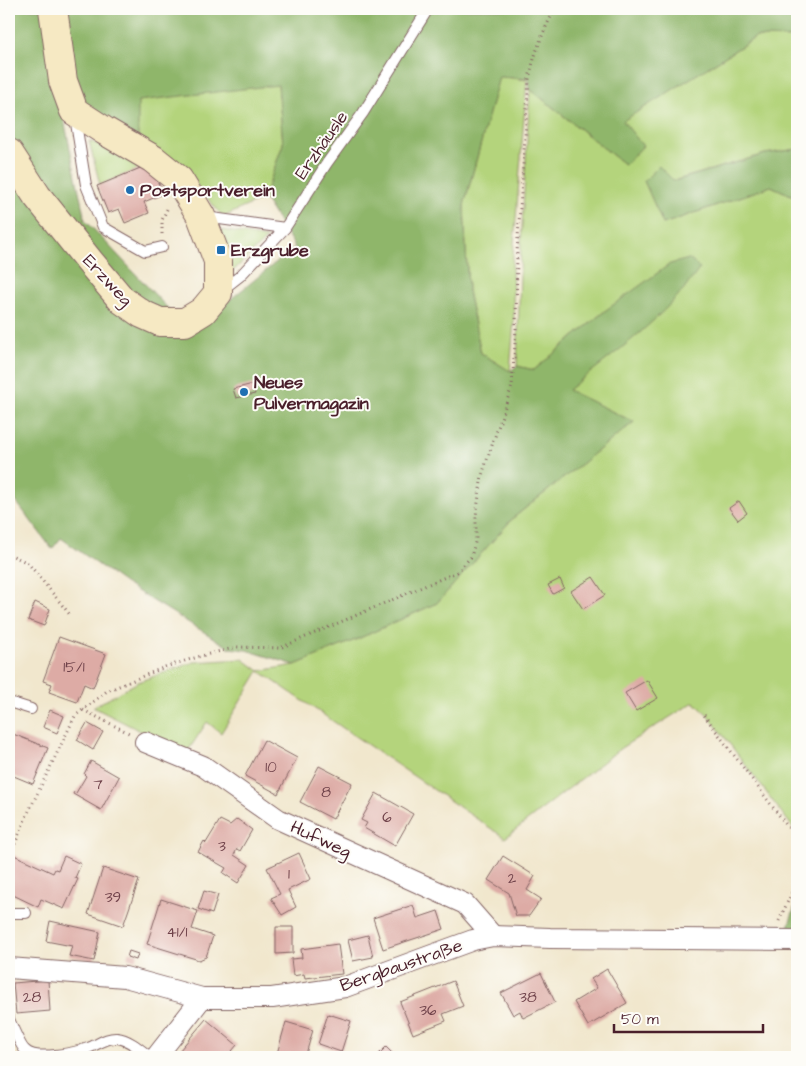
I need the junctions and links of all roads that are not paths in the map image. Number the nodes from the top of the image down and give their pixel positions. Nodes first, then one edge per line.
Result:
1 (53, 9) edge
2 (428, 9) edge
3 (74, 111) junction
4 (9, 153) edge
5 (202, 216) junction
6 (285, 228) junction
7 (162, 247) road end
8 (218, 292) junction
9 (9, 702) edge
10 (32, 709) dead end
11 (145, 742) road end
12 (9, 913) edge
13 (26, 913) dead end
14 (493, 936) junction
15 (797, 940) edge
16 (9, 968) edge
17 (202, 998) junction
18 (9, 1020) edge
19 (158, 1056) edge
20 (37, 1057) edge

1 - 3 street
2 - 6 lane, Erzhäusle
3 - 5 street
3 - 7 lane
4 - 8 street, Erzweg
5 - 6 lane
5 - 8 street
6 - 8 lane, Erzhäusle
9 - 10 lane
11 - 14 street, Hufweg
12 - 13 lane
14 - 15 street, Bergbaustraße
14 - 17 street, Bergbaustraße
16 - 17 street, Bergbaustraße
17 - 19 street
18 - 20 lane
19 - 20 lane

